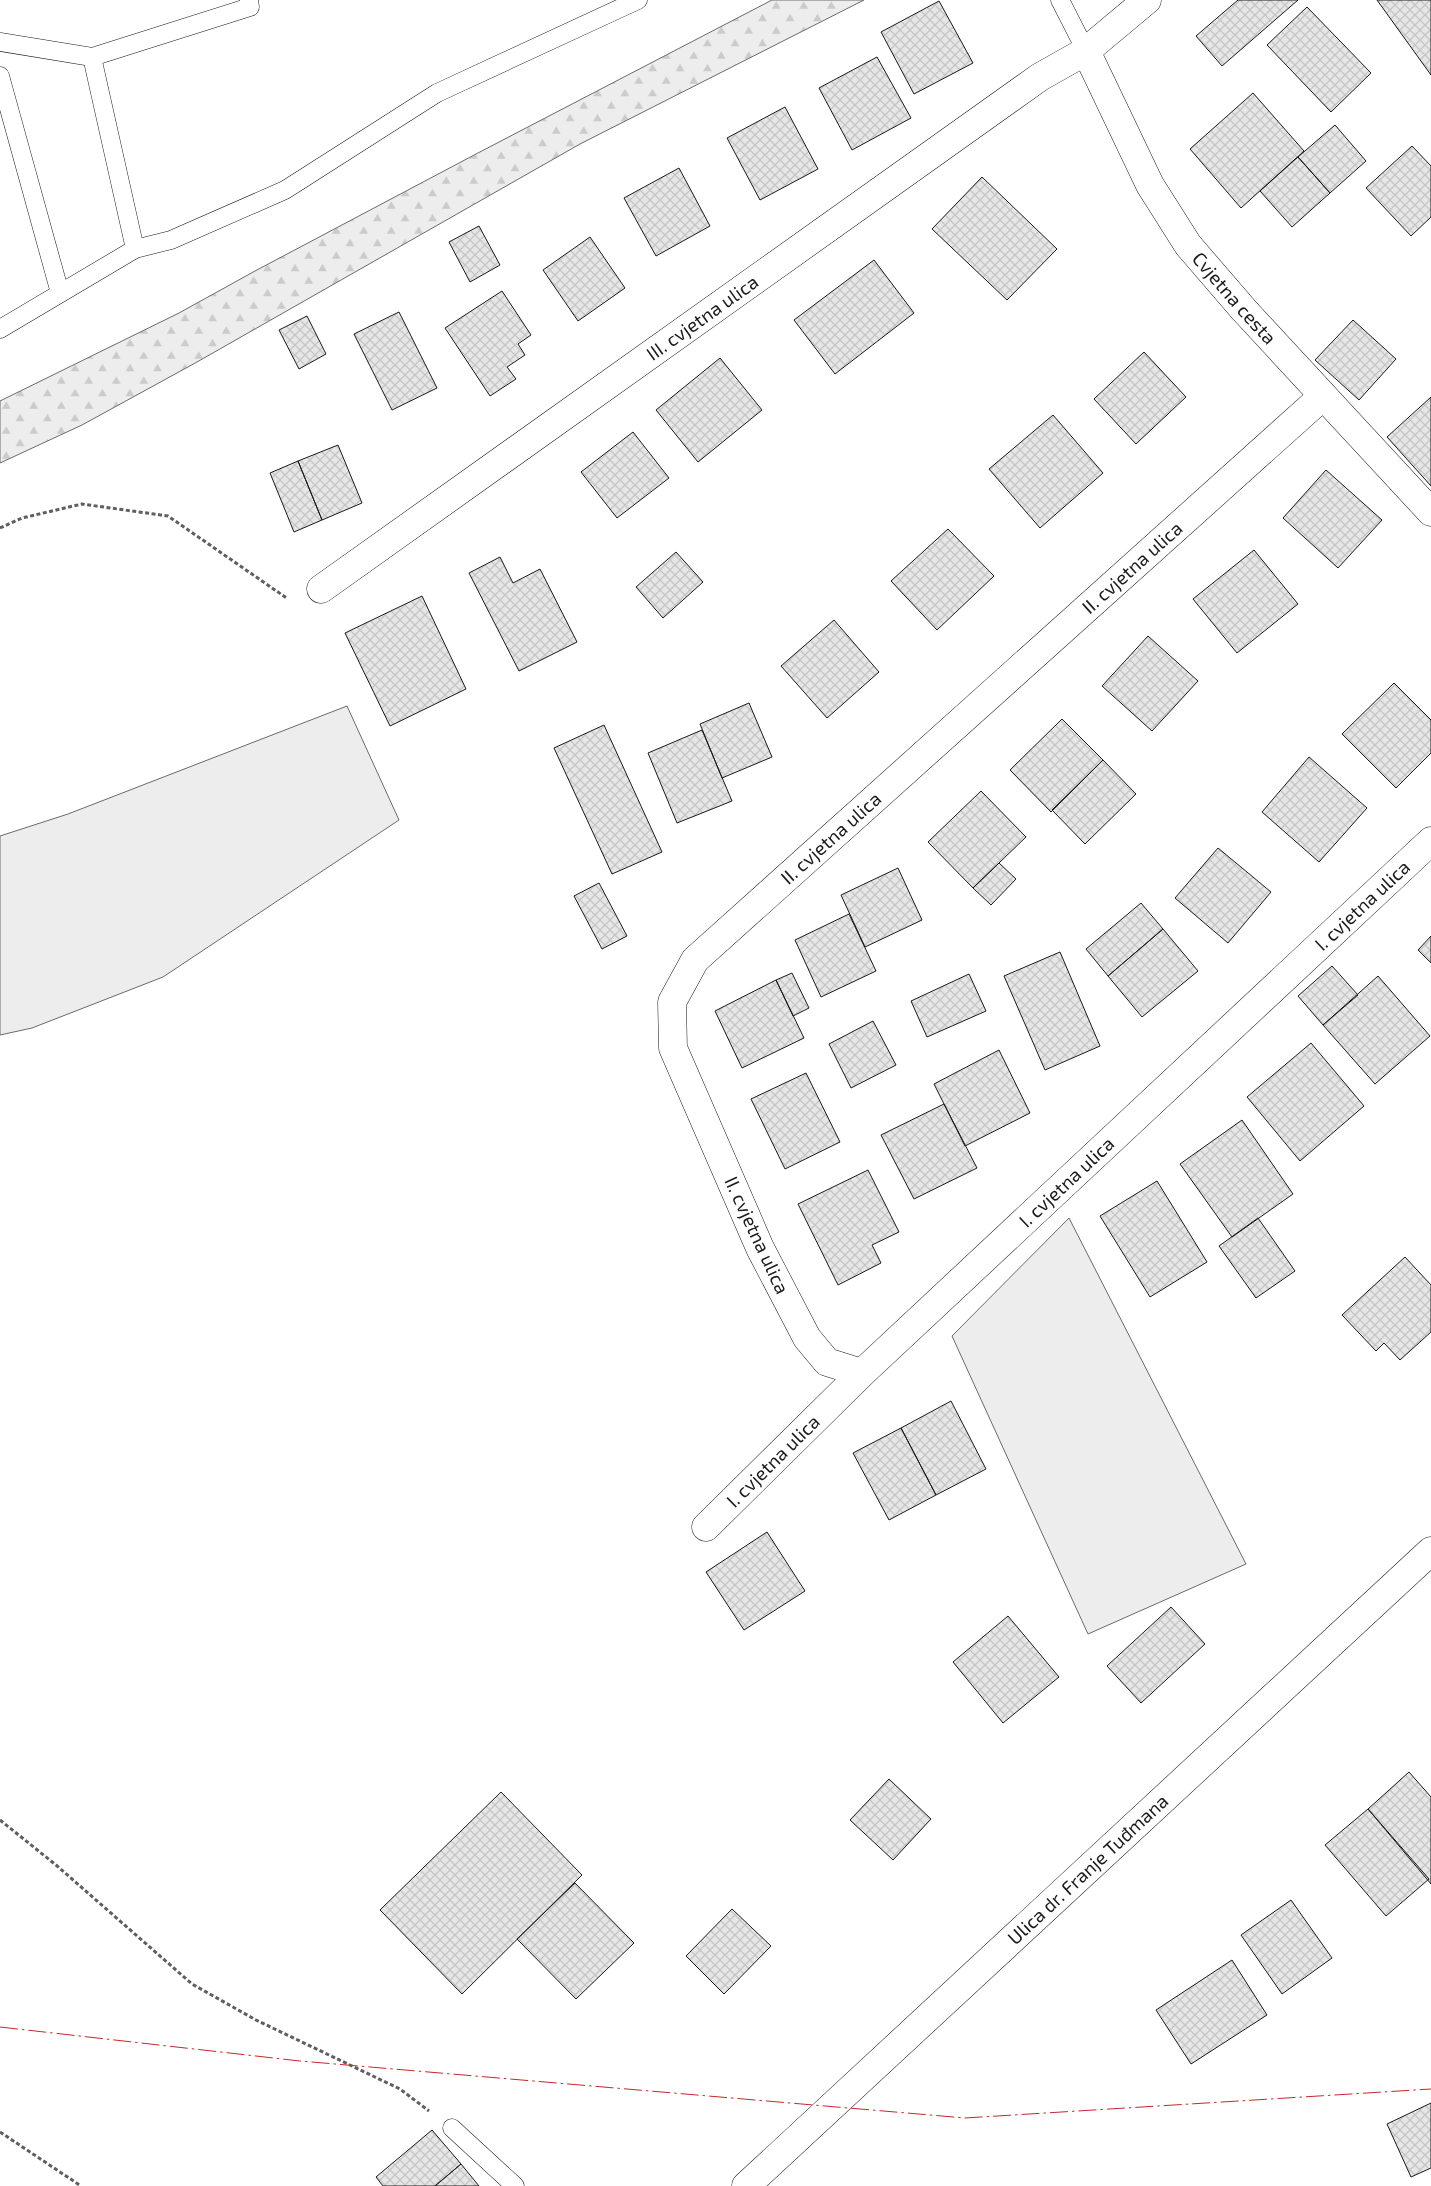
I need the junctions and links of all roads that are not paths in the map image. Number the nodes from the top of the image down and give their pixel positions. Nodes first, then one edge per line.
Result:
1 (249, 0) edge
2 (638, 0) edge
3 (1060, 0) edge
4 (1147, 0) edge
5 (0, 42) edge
6 (1086, 51) junction
7 (92, 57) junction
8 (0, 76) edge
9 (135, 249) junction
10 (60, 293) junction
11 (0, 329) edge
12 (1323, 396) junction
13 (1431, 512) edge
14 (321, 589) road end
15 (1431, 842) edge
16 (862, 1373) junction
17 (706, 1527) dead end
18 (1431, 1551) edge
19 (452, 2128) road end
20 (515, 2186) edge
21 (746, 2186) edge

1 - 7 lane
2 - 9 lane
3 - 6 lane
4 - 6 street, III. cvjetna ulica
5 - 7 lane
6 - 12 street, Cvjetna cesta
6 - 14 street, III. cvjetna ulica
7 - 9 lane
8 - 10 lane
9 - 10 lane
10 - 11 lane
12 - 13 street, Cvjetna cesta
12 - 16 street, II. cvjetna ulica
15 - 16 street, I. cvjetna ulica
16 - 17 street, I. cvjetna ulica
18 - 21 street, Ulica dr. Franje Tuđmana
19 - 20 lane

